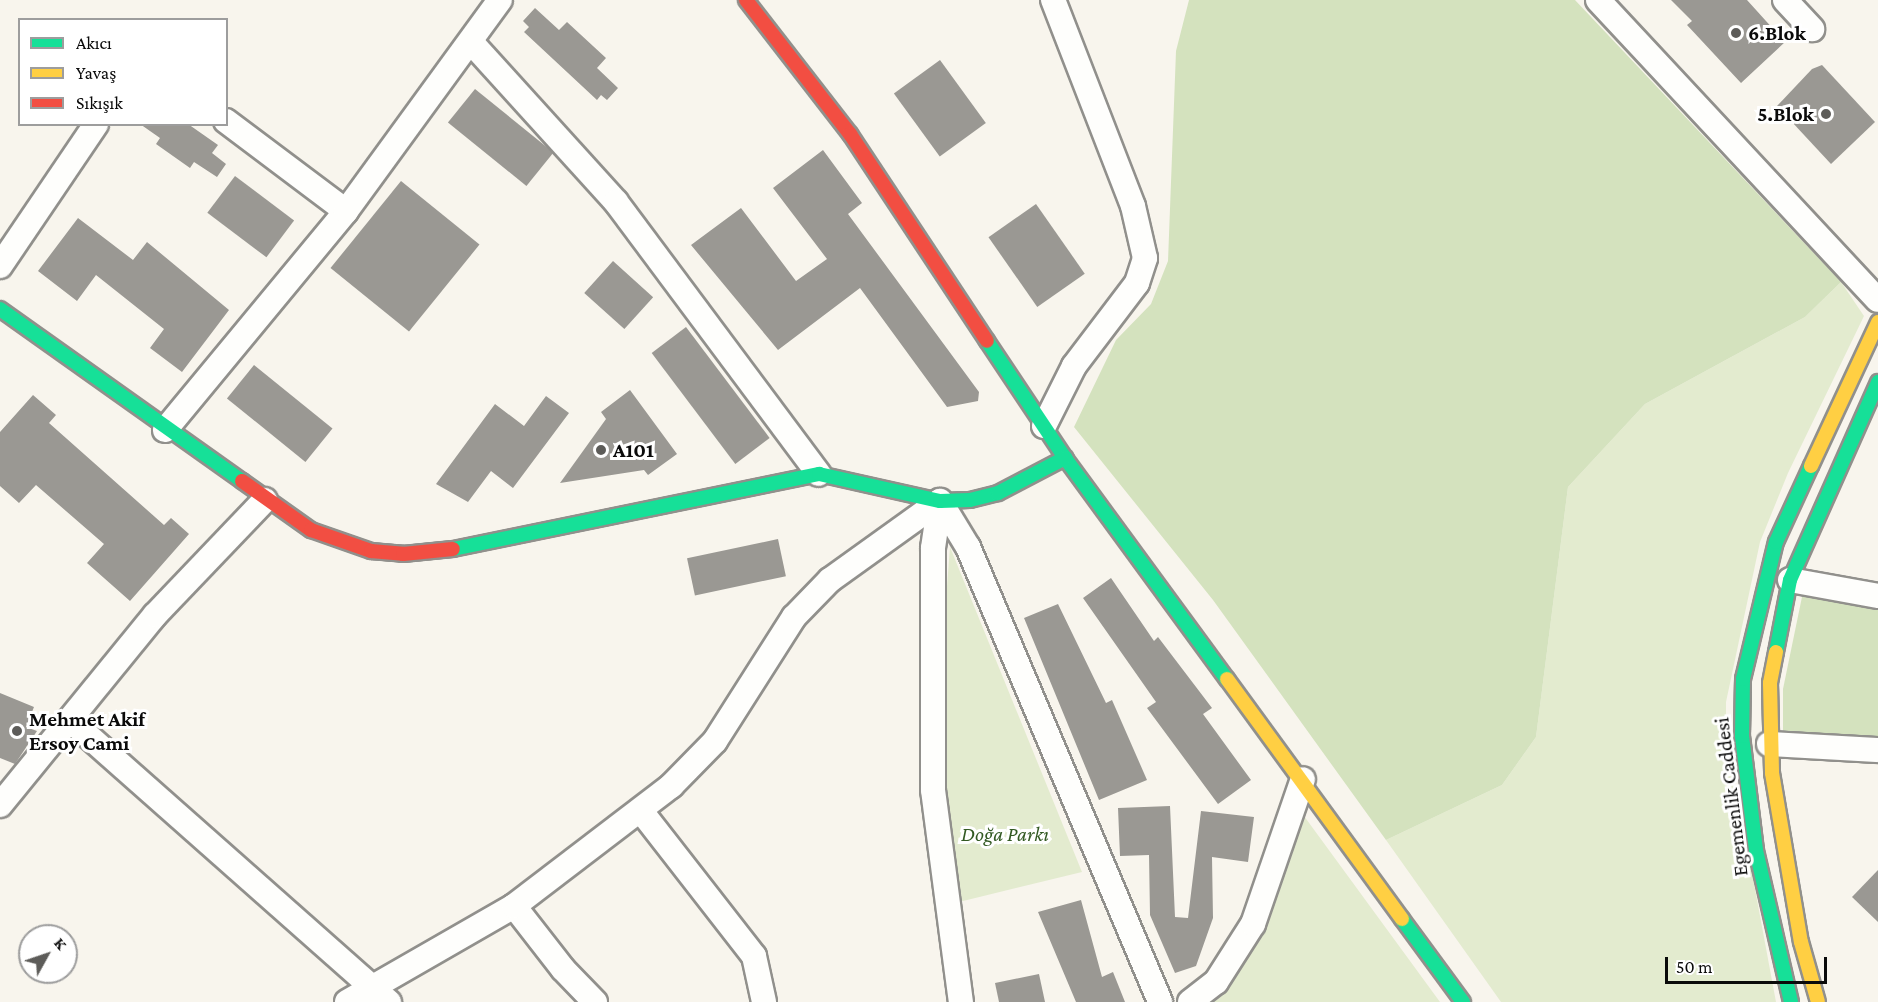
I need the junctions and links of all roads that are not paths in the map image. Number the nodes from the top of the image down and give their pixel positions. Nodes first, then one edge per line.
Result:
1 (500, 0) edge
2 (746, 0) edge
3 (1053, 0) edge
4 (1598, 0) edge
5 (1785, 0) edge
6 (1812, 29) dead end
7 (471, 42) junction
8 (228, 123) edge
9 (95, 126) edge
10 (346, 212) junction
11 (0, 266) edge
12 (1878, 300) edge
13 (0, 309) edge
14 (1878, 322) edge
15 (1878, 382) edge
16 (1044, 426) junction
17 (165, 430) junction
18 (1065, 458) junction
19 (819, 474) junction
20 (265, 500) junction
21 (940, 501) junction
22 (1790, 580) junction
23 (1878, 596) edge
24 (70, 720) junction
25 (1769, 744) junction
26 (1878, 750) edge
27 (1303, 779) junction
28 (0, 805) edge
29 (641, 811) junction
30 (514, 906) junction
31 (382, 996) edge
32 (756, 997) edge
33 (347, 1002) edge
34 (595, 1002) edge
35 (961, 1002) edge
36 (1160, 1002) edge
37 (1190, 1002) edge
38 (1463, 1002) edge
39 (1791, 1002) edge
40 (1818, 1002) edge

1 - 7 street
2 - 16 street
3 - 16 street
4 - 12 street
5 - 6 street
7 - 10 street
7 - 19 street
8 - 10 street
9 - 11 street
10 - 17 street
13 - 17 street
14 - 39 street, Egemenlik Caddesi
15 - 22 street, Egemenlik Caddesi
16 - 18 street
17 - 20 street
18 - 21 street
18 - 27 street
19 - 20 street
19 - 21 street
20 - 24 street
21 - 29 street
21 - 35 street
21 - 36 street
22 - 23 street
22 - 25 street, Egemenlik Caddesi
24 - 28 street
24 - 31 street
25 - 26 street
25 - 40 street, Egemenlik Caddesi
27 - 37 street
27 - 38 street
29 - 30 street
29 - 32 street
30 - 31 street
30 - 34 street
31 - 33 street

